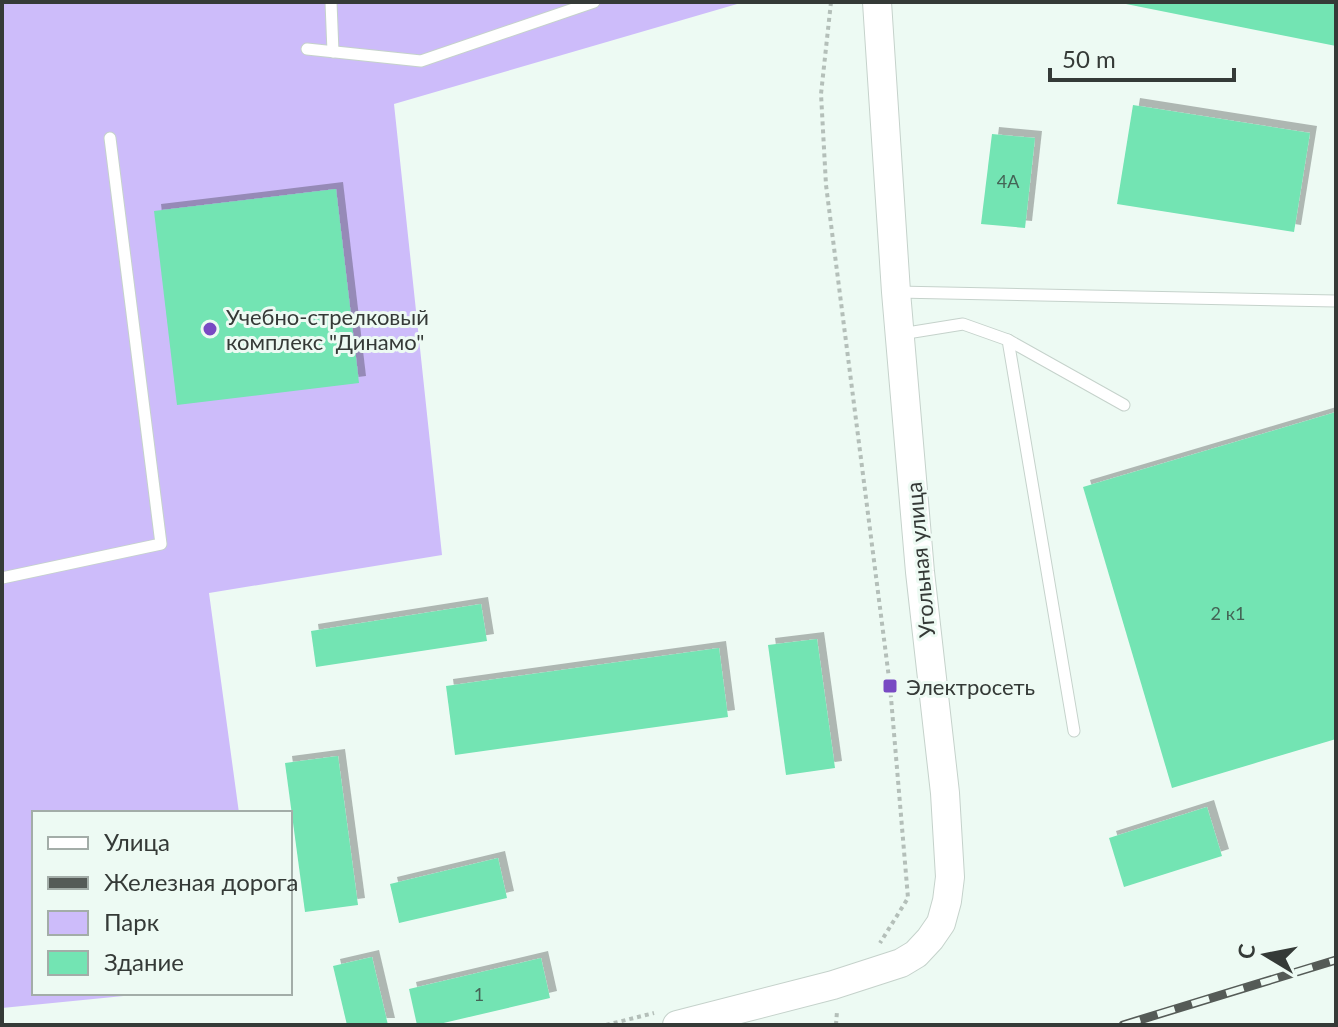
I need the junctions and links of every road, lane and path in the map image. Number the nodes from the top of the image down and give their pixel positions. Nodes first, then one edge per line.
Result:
1 (331, 2) edge
2 (594, 2) edge
3 (831, 2) edge
4 (877, 2) edge
5 (307, 49) dead end
6 (333, 52) junction
7 (110, 138) dead end
8 (896, 292) junction
9 (1336, 301) edge
10 (900, 334) junction
11 (1008, 340) junction
12 (1124, 405) dead end
13 (2, 578) edge
14 (1074, 731) dead end
15 (873, 953) dead end
16 (833, 985) junction
17 (677, 1025) edge
18 (836, 1025) edge

1 - 6 lane
2 - 6 lane
3 - 15 path
4 - 8 street, Угольная улица
5 - 6 lane
7 - 13 lane
8 - 9 lane
8 - 10 street, Угольная улица
10 - 11 lane
10 - 16 street, Угольная улица
11 - 12 lane
11 - 14 lane
16 - 17 street, Угольная улица
16 - 18 path

